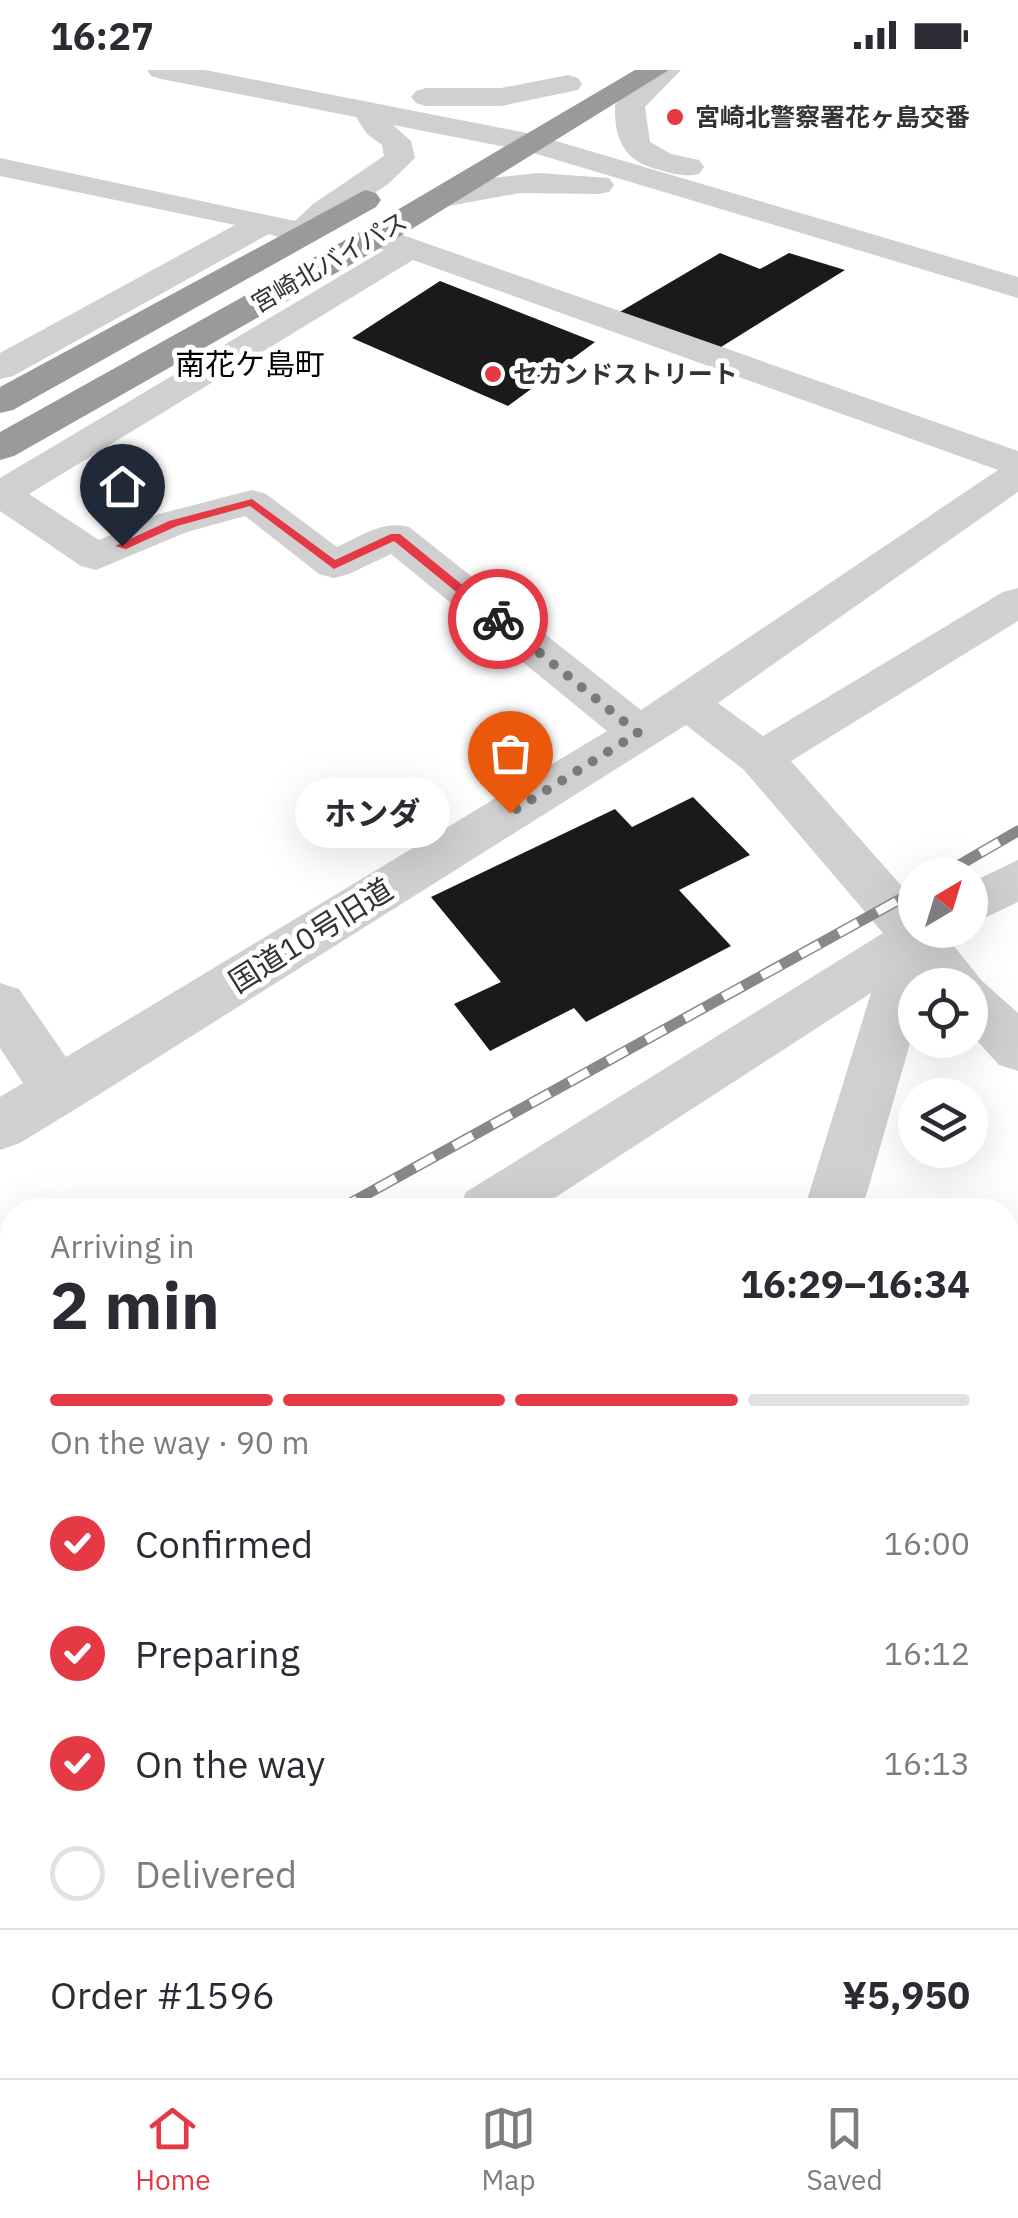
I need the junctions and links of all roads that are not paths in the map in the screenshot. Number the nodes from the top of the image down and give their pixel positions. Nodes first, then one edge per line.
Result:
1 (161, 70) edge
2 (256, 70) edge
3 (655, 70) edge
4 (667, 70) edge
5 (581, 77) edge
6 (356, 96) junction
7 (522, 133) junction
8 (0, 167) edge
9 (656, 171) junction
10 (444, 197) junction
11 (266, 222) junction
12 (301, 234) junction
13 (393, 242) junction
14 (1018, 259) edge
15 (1018, 268) edge
16 (1018, 288) edge
17 (1018, 315) edge
18 (0, 368) edge
19 (0, 402) edge
20 (0, 448) edge
21 (1018, 464) edge
22 (1018, 474) edge
23 (1, 494) edge
24 (1018, 602) edge
25 (687, 702) junction
26 (638, 733) junction
27 (761, 758) junction
28 (1018, 879) edge
29 (988, 896) edge
30 (898, 908) edge
31 (900, 948) edge
32 (917, 948) edge
33 (0, 1004) edge
34 (988, 1017) edge
35 (1018, 1049) edge
36 (59, 1092) junction
37 (0, 1126) edge
38 (506, 1198) edge
39 (836, 1198) edge

1 - 6 street
2 - 6 street
3 - 7 highway, 宮崎北バイパス
4 - 9 street
5 - 6 street
5 - 7 highway, 宮崎北バイパス
6 - 7 street
6 - 12 street
7 - 9 street
7 - 10 highway, 宮崎北バイパス
7 - 12 highway, 宮崎北バイパス
8 - 11 street
9 - 10 street
9 - 14 street
9 - 15 street
9 - 16 street
9 - 17 street
10 - 13 highway, 宮崎北バイパス
11 - 12 street
11 - 18 street
12 - 19 highway, 宮崎北バイパス
13 - 20 highway, 宮崎北バイパス
13 - 21 street
13 - 23 street
22 - 25 street, 国道10号旧道
23 - 26 street
24 - 27 street
25 - 26 street, 国道10号旧道
25 - 27 street
26 - 36 street, 国道10号旧道
27 - 30 street
28 - 29 street
31 - 38 street
32 - 39 street
33 - 36 street
34 - 35 street
36 - 37 street, 国道10号旧道

